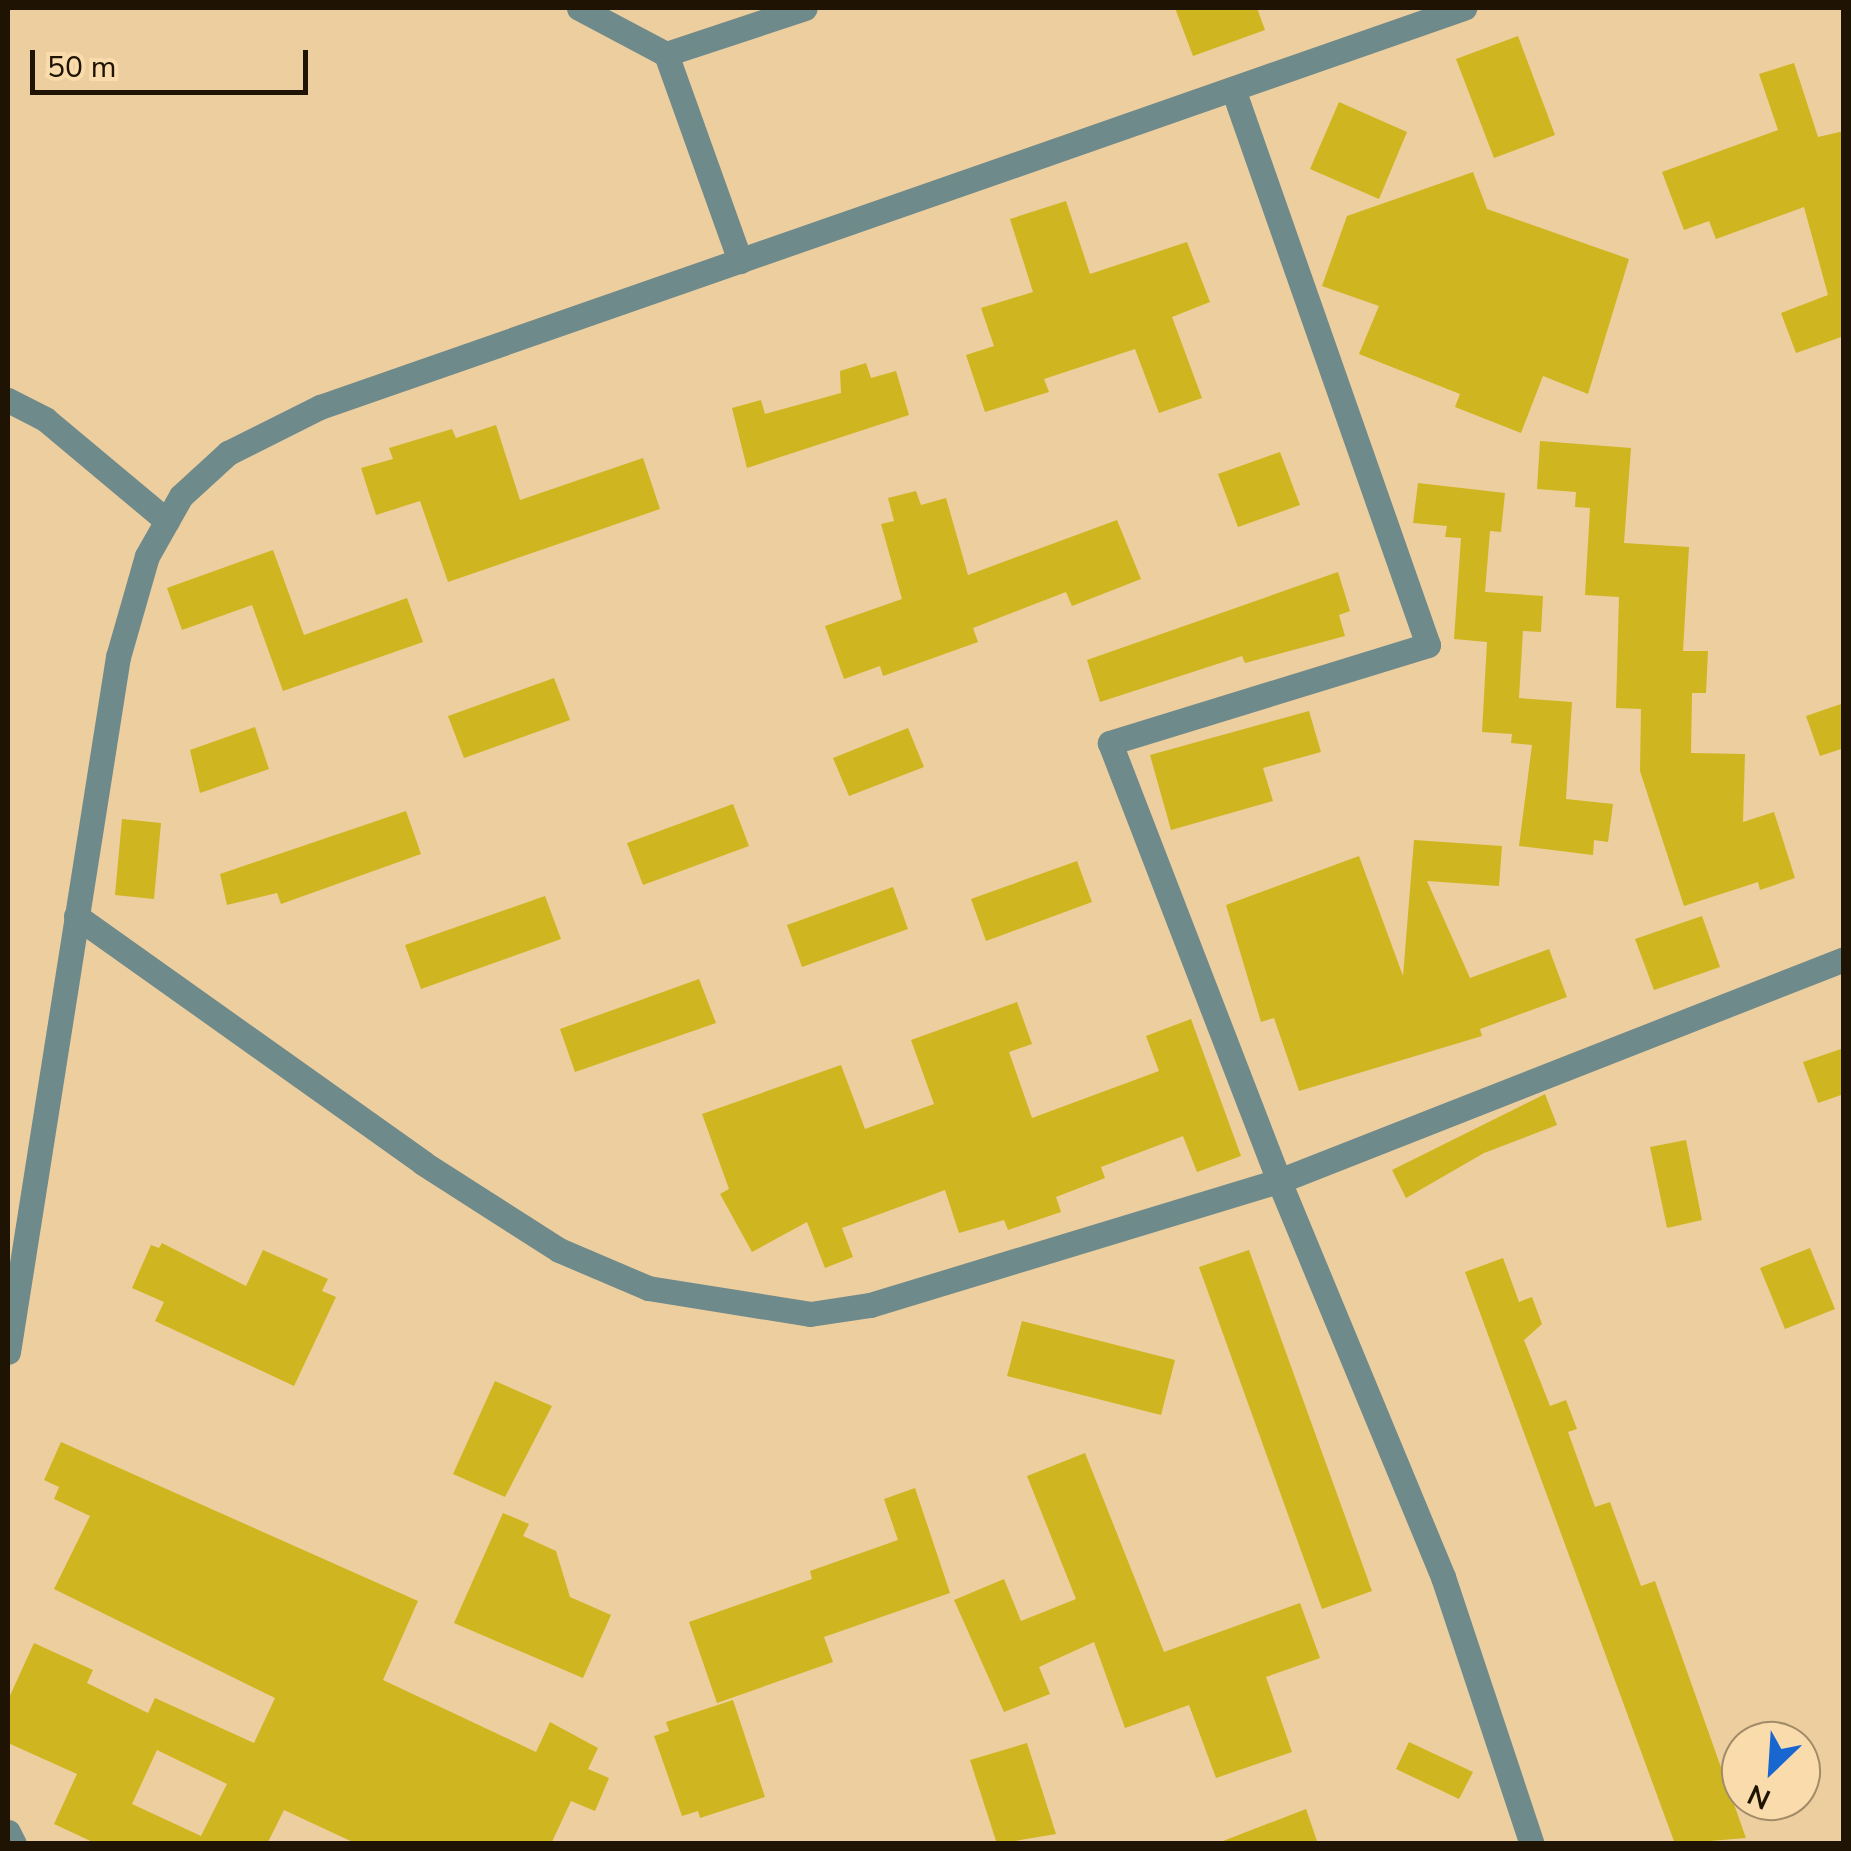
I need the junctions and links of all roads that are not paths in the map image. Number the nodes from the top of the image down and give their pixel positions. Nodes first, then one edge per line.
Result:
1 (579, 8) edge
2 (805, 8) edge
3 (1464, 8) edge
4 (666, 54) junction
5 (1233, 89) junction
6 (740, 260) junction
7 (8, 400) edge
8 (167, 521) junction
9 (76, 916) junction
10 (1844, 959) edge
11 (1279, 1181) junction
12 (9, 1336) edge
13 (8, 1832) edge
14 (14, 1844) edge
15 (1532, 1844) edge

1 - 4 street
2 - 4 street
3 - 5 street
4 - 6 street
5 - 6 street
5 - 11 street
6 - 8 street
7 - 8 street
8 - 9 street
9 - 11 street
9 - 12 street
10 - 11 street
11 - 15 street
13 - 14 street

